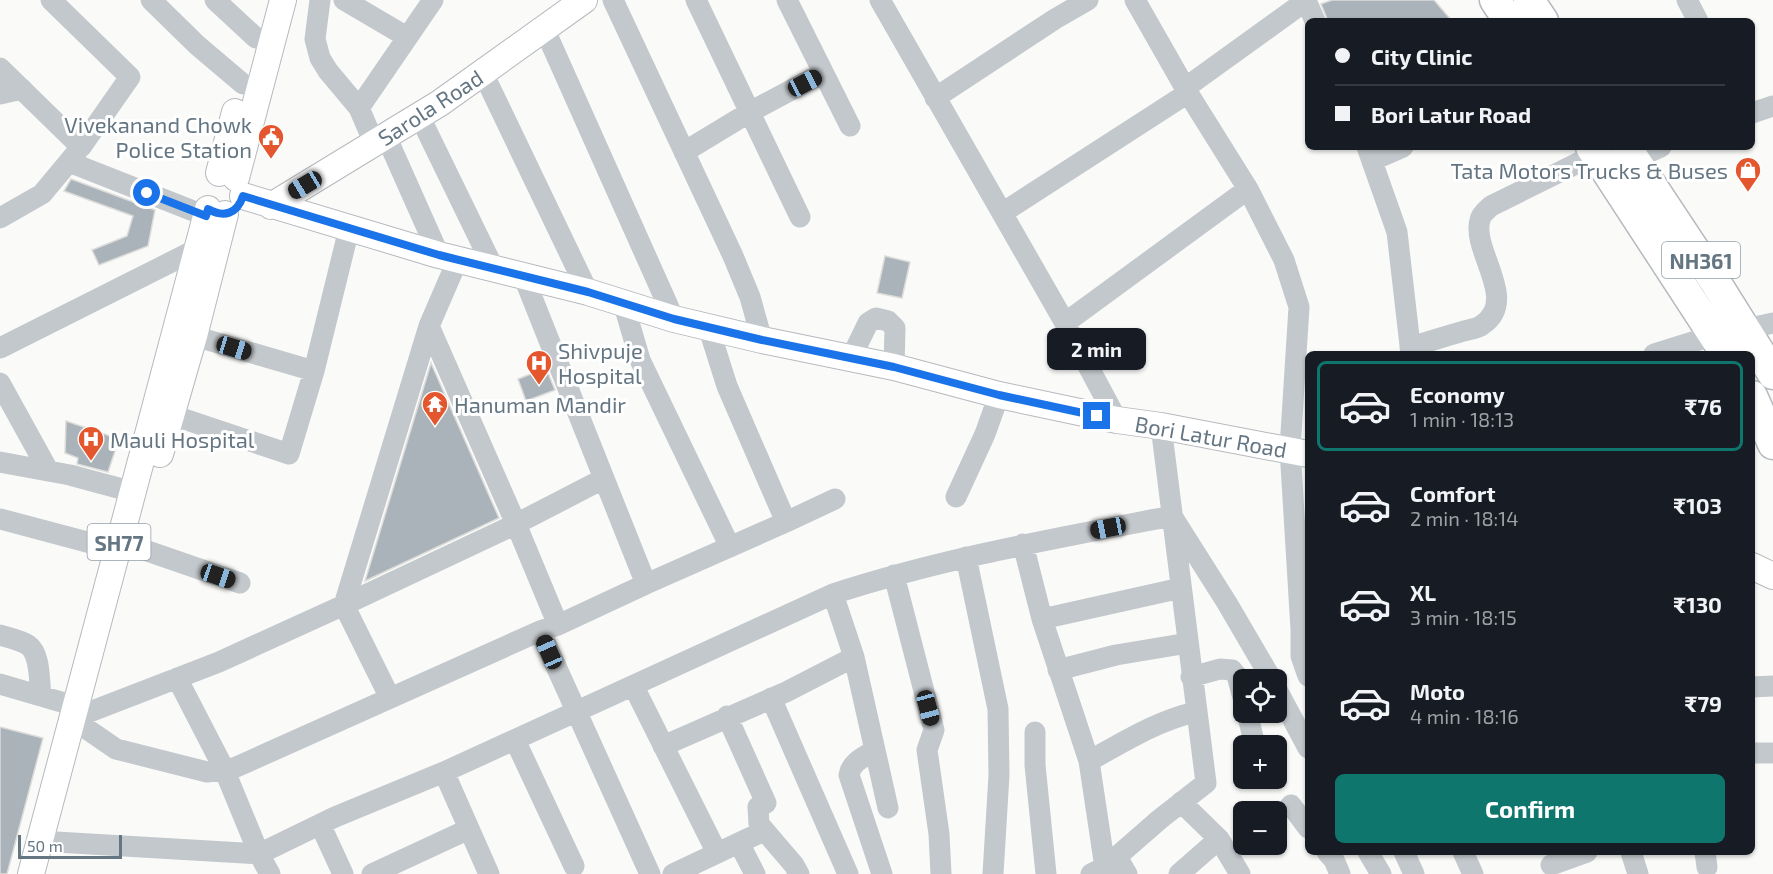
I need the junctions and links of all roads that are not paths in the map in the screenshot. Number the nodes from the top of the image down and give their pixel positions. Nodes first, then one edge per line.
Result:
1 (51, 0) edge
2 (151, 0) edge
3 (215, 0) edge
4 (266, 0) edge
5 (283, 0) edge
6 (320, 0) edge
7 (344, 0) edge
8 (433, 0) edge
9 (584, 0) edge
10 (613, 0) edge
11 (696, 0) edge
12 (787, 0) edge
13 (880, 0) edge
14 (1088, 0) edge
15 (1135, 0) edge
16 (1495, 0) edge
17 (1529, 0) edge
18 (1687, 0) edge
19 (1312, 5) edge
20 (1507, 18) edge
21 (1541, 18) edge
22 (1696, 18) edge
23 (544, 28) junction
24 (256, 38) junction
25 (407, 38) junction
26 (0, 68) edge
27 (483, 73) junction
28 (823, 73) junction
29 (243, 84) junction
30 (22, 89) junction
31 (1186, 91) junction
32 (0, 94) edge
33 (935, 98) junction
34 (1773, 106) edge
35 (358, 108) junction
36 (750, 112) junction
37 (1755, 112) edge
38 (419, 115) junction
39 (850, 126) dead end
40 (380, 139) junction
41 (1389, 150) edge
42 (1593, 150) edge
43 (1640, 151) edge
44 (684, 152) junction
45 (75, 154) junction
46 (1370, 154) edge
47 (233, 182) junction
48 (1248, 189) junction
49 (271, 206) junction
50 (213, 213) junction
51 (1002, 213) junction
52 (0, 218) edge
53 (800, 218) dead end
54 (349, 229) junction
55 (197, 249) junction
56 (449, 257) junction
57 (493, 267) junction
58 (523, 275) junction
59 (588, 292) junction
60 (623, 302) junction
61 (674, 319) junction
62 (1065, 323) junction
63 (429, 326) junction
64 (1759, 326) edge
65 (708, 327) junction
66 (194, 336) junction
67 (762, 340) junction
68 (1721, 345) edge
69 (0, 348) edge
70 (1410, 350) edge
71 (1676, 351) edge
72 (851, 358) junction
73 (894, 367) junction
74 (314, 371) junction
75 (1773, 374) edge
76 (0, 383) edge
77 (999, 395) junction
78 (1755, 403) edge
79 (172, 416) junction
80 (1117, 420) junction
81 (1161, 426) junction
82 (1773, 444) edge
83 (1299, 452) edge
84 (0, 462) edge
85 (48, 470) junction
86 (603, 479) junction
87 (133, 492) junction
88 (956, 497) dead end
89 (835, 499) dead end
90 (1172, 516) junction
91 (0, 519) edge
92 (786, 522) junction
93 (516, 524) junction
94 (1023, 544) junction
95 (730, 547) junction
96 (125, 548) junction
97 (966, 557) junction
98 (1773, 564) edge
99 (1755, 565) edge
100 (1755, 567) edge
101 (894, 575) junction
102 (1773, 576) edge
103 (240, 583) dead end
104 (646, 584) junction
105 (1181, 588) junction
106 (833, 594) junction
107 (344, 605) junction
108 (1042, 619) junction
109 (549, 628) junction
110 (0, 635) edge
111 (1188, 644) junction
112 (854, 657) junction
113 (1305, 668) edge
114 (1266, 669) edge
115 (1058, 670) junction
116 (1233, 670) edge
117 (1191, 677) junction
118 (177, 678) junction
119 (0, 684) edge
120 (1773, 686) edge
121 (634, 687) junction
122 (1755, 687) edge
123 (41, 696) junction
124 (390, 698) junction
125 (771, 698) junction
126 (1287, 709) edge
127 (1196, 712) junction
128 (575, 713) junction
129 (82, 715) junction
130 (727, 716) junction
131 (1035, 732) dead end
132 (515, 740) junction
133 (1305, 742) edge
134 (663, 746) junction
135 (875, 750) junction
136 (1755, 753) edge
137 (1773, 753) edge
138 (1089, 761) junction
139 (224, 770) junction
140 (444, 772) junction
141 (1181, 801) junction
142 (1292, 805) dead end
143 (888, 808) dead end
144 (320, 824) junction
145 (1305, 824) edge
146 (469, 829) junction
147 (764, 831) junction
148 (1219, 839) junction
149 (56, 842) junction
150 (739, 843) junction
151 (717, 853) junction
152 (259, 854) junction
153 (1330, 855) edge
154 (1370, 855) edge
155 (1405, 855) edge
156 (1464, 855) edge
157 (1578, 855) edge
158 (1632, 855) edge
159 (1550, 864) edge
160 (574, 866) dead end
161 (1109, 869) edge
162 (31, 874) edge
163 (47, 874) edge
164 (270, 874) edge
165 (344, 874) edge
166 (372, 874) edge
167 (489, 874) edge
168 (650, 874) edge
169 (673, 874) edge
170 (755, 874) edge
171 (799, 874) edge
172 (848, 874) edge
173 (882, 874) edge
174 (941, 874) edge
175 (993, 874) edge
176 (1046, 874) edge
177 (1179, 874) edge
178 (1240, 874) edge
179 (1341, 874) edge
180 (1381, 874) edge
181 (1414, 874) edge
182 (1473, 874) edge
183 (1638, 874) edge

1 - 45 street
2 - 29 street
3 - 24 street
4 - 24 main road, SH77
5 - 47 main road, SH77
6 - 35 street
7 - 25 street
8 - 25 street
9 - 23 main road, Sarola Road
10 - 44 street
11 - 36 street
12 - 28 street
13 - 33 street
14 - 33 street
15 - 31 street
16 - 20 highway
17 - 21 highway
18 - 22 street
19 - 31 street
23 - 27 main road, Sarola Road
23 - 61 street
24 - 29 main road, SH77
25 - 35 street
26 - 30 street
27 - 38 main road, Sarola Road
27 - 59 street
28 - 36 street
28 - 39 street
29 - 47 main road, SH77
30 - 32 street
30 - 45 street
31 - 48 street
31 - 51 street
33 - 51 street
34 - 37 street
35 - 40 street
36 - 44 street
36 - 53 street
38 - 40 main road, Sarola Road
38 - 57 street
40 - 49 main road, Sarola Road
40 - 56 street
41 - 46 street
42 - 68 highway, NH361
42 - 70 street
43 - 64 highway, NH361
44 - 67 street
45 - 50 street
45 - 52 street
46 - 70 street
47 - 49 main road, Bori Latur Road
47 - 50 main road, SH77
47 - 50 main road, SH77
48 - 62 street
48 - 83 street
49 - 54 main road, Bori Latur Road
50 - 55 main road, SH77
50 - 66 main road, SH77
51 - 62 street
54 - 56 main road, Bori Latur Road
54 - 74 street
55 - 69 street
55 - 87 main road, SH77
56 - 57 main road, Bori Latur Road
56 - 63 street
57 - 58 main road, Bori Latur Road
58 - 59 main road, Bori Latur Road
58 - 86 street
59 - 60 main road, Bori Latur Road
60 - 61 main road, Bori Latur Road
60 - 95 street
61 - 65 main road, Bori Latur Road
62 - 80 street
63 - 93 street
63 - 107 street
64 - 75 highway, NH361
65 - 67 main road, Bori Latur Road
65 - 92 street
66 - 74 street
66 - 79 main road, SH77
67 - 72 main road, Bori Latur Road
68 - 71 street
72 - 73 main road, Bori Latur Road
72 - 73 street
73 - 77 main road, Bori Latur Road
74 - 79 street
76 - 85 street
77 - 80 main road, Bori Latur Road
77 - 88 street
78 - 82 highway
79 - 96 main road, SH77
80 - 81 main road, Bori Latur Road
81 - 83 main road, Bori Latur Road
81 - 90 street
83 - 113 street
84 - 85 street
85 - 87 street
86 - 93 street
86 - 104 street
87 - 96 main road, SH77
89 - 92 street
90 - 94 street
90 - 105 street
90 - 114 street
91 - 96 street
92 - 95 street
93 - 107 street
93 - 109 street
94 - 97 street
94 - 108 street
95 - 104 street
96 - 103 street
96 - 129 main road, SH77
97 - 101 street
97 - 175 street
98 - 99 main road
100 - 102 main road
101 - 106 street
101 - 174 street
104 - 109 street
105 - 108 street
105 - 111 street
106 - 112 street
106 - 121 street
107 - 118 street
107 - 124 street
108 - 115 street
109 - 124 street
109 - 128 street
110 - 123 street
111 - 115 street
111 - 117 street
112 - 125 street
112 - 135 street
115 - 138 street
116 - 117 street
117 - 127 street
118 - 129 street
118 - 139 street
119 - 123 street
120 - 122 street
121 - 128 street
121 - 134 street
123 - 129 street
124 - 139 street
125 - 130 street
125 - 172 street
126 - 133 street
127 - 138 street
127 - 141 street
128 - 132 street
128 - 168 street
129 - 139 street
129 - 149 main road, SH77
129 - 162 main road, SH77
130 - 134 street
130 - 147 street
131 - 176 street
132 - 140 street
132 - 160 street
134 - 151 street
135 - 143 street
135 - 173 street
136 - 137 street
138 - 161 street
139 - 152 street
140 - 144 street
140 - 146 street
141 - 148 street
141 - 161 street
142 - 145 street
144 - 152 street
144 - 165 street
146 - 166 street
146 - 167 street
147 - 150 street
147 - 171 street
148 - 177 street
148 - 178 street
149 - 152 street
149 - 163 main road, SH77
150 - 151 street
150 - 170 street
151 - 169 street
152 - 164 street
153 - 179 street
154 - 180 street
155 - 181 street
156 - 182 street
157 - 159 street
158 - 183 street

